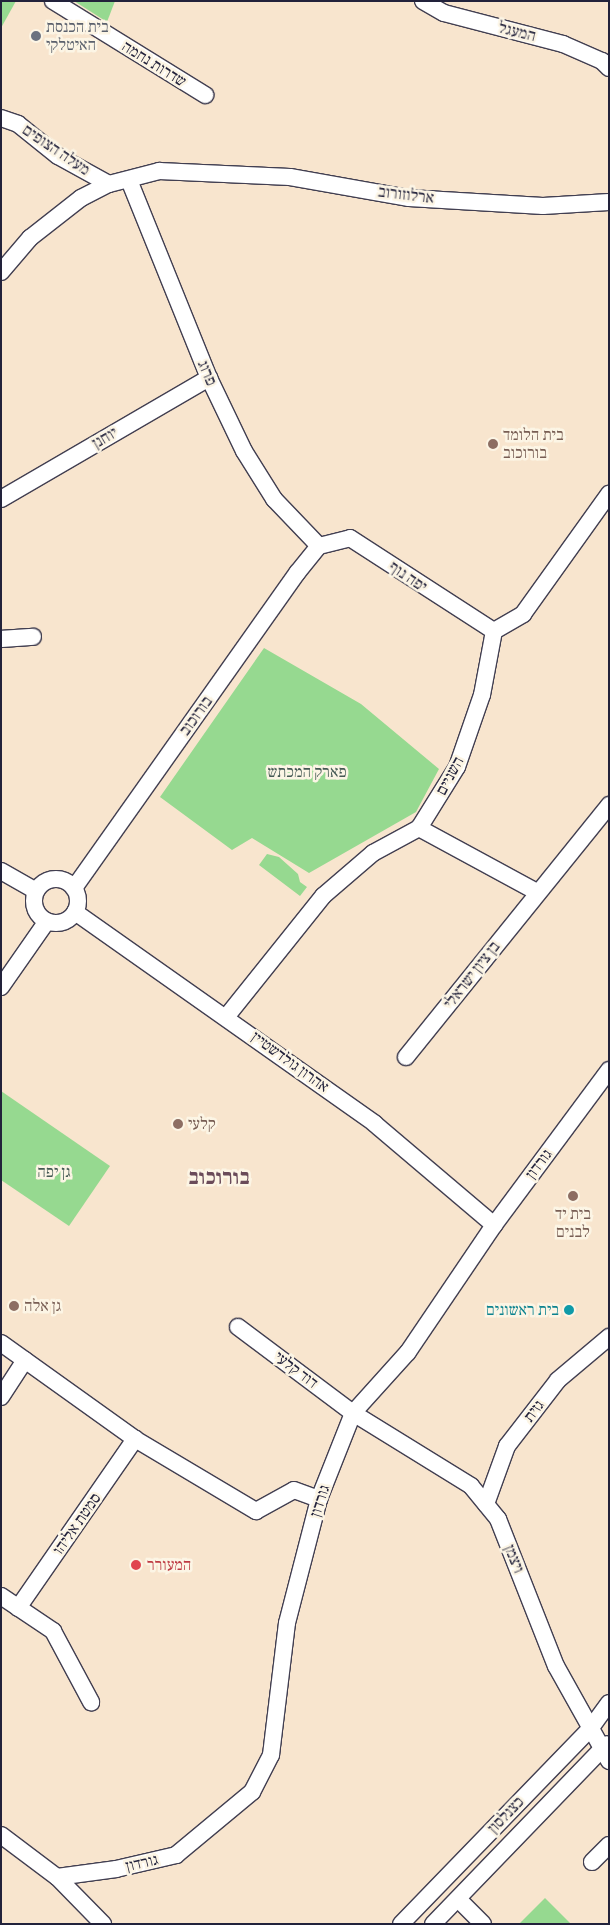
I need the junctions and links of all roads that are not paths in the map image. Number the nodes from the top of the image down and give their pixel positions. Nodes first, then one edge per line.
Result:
1 (53, 1) edge
2 (423, 1) edge
3 (609, 68) edge
4 (205, 95) dead end
5 (1, 118) edge
6 (129, 180) junction
7 (109, 184) junction
8 (609, 202) edge
9 (1, 272) edge
10 (209, 378) junction
11 (609, 494) edge
12 (1, 499) edge
13 (319, 546) junction
14 (494, 631) junction
15 (33, 637) dead end
16 (1, 638) edge
17 (609, 806) edge
18 (419, 828) junction
19 (1, 872) edge
20 (74, 888) junction
21 (36, 891) junction
22 (537, 892) junction
23 (75, 912) junction
24 (46, 921) junction
25 (1, 987) edge
26 (227, 1016) junction
27 (406, 1057) dead end
28 (609, 1070) edge
29 (494, 1225) junction
30 (238, 1327) dead end
31 (609, 1337) edge
32 (1, 1343) edge
33 (25, 1360) junction
34 (1, 1397) edge
35 (353, 1413) junction
36 (136, 1439) junction
37 (319, 1499) junction
38 (486, 1504) junction
39 (1, 1596) edge
40 (18, 1608) junction
41 (91, 1702) dead end
42 (609, 1703) edge
43 (590, 1729) junction
44 (607, 1751) edge
45 (1, 1835) edge
46 (609, 1845) edge
47 (592, 1862) dead end
48 (57, 1877) junction
49 (458, 1899) junction
50 (103, 1924) edge
51 (400, 1924) edge
52 (433, 1924) edge
53 (483, 1924) edge

1 - 4 street, שדרות נחמה
2 - 3 street, המעגל
5 - 7 street, מעלה הצופים
6 - 7 street, ארלוזורוב
6 - 8 street, ארלוזורוב
6 - 10 street, פרוג
7 - 9 street, ארלוזורוב
10 - 12 street, יוחנן
10 - 13 street, פרוג
11 - 14 street
13 - 14 street, יפה נוף
13 - 20 street, בורוכוב
14 - 18 street, השניים
15 - 16 street
17 - 22 street, בן ציון ישראלי
18 - 22 street
18 - 26 street, השניים
19 - 21 street
20 - 21 street
20 - 23 street
21 - 24 street
22 - 27 street, בן ציון ישראלי
23 - 24 street
23 - 26 street, אהרון גולדשטיין
24 - 25 street
26 - 29 street, אהרון גולדשטיין
28 - 29 street, גורדון
29 - 35 street, גורדון
30 - 35 street, דוד קלעי
31 - 38 street, גזית
32 - 33 street
33 - 34 street
33 - 36 street
35 - 37 street, גורדון
35 - 38 street, ויצמן
36 - 37 street
36 - 40 street, סמטת אליהו
37 - 48 street, גורדון
38 - 43 street, ויצמן
39 - 40 street
40 - 41 street
42 - 43 street, כצנלסון
43 - 44 street, ויצמן
43 - 51 street, כצנלסון
44 - 49 street, כצנלסון
45 - 48 street
46 - 47 street
48 - 50 street
49 - 52 street, כצנלסון
49 - 53 street

